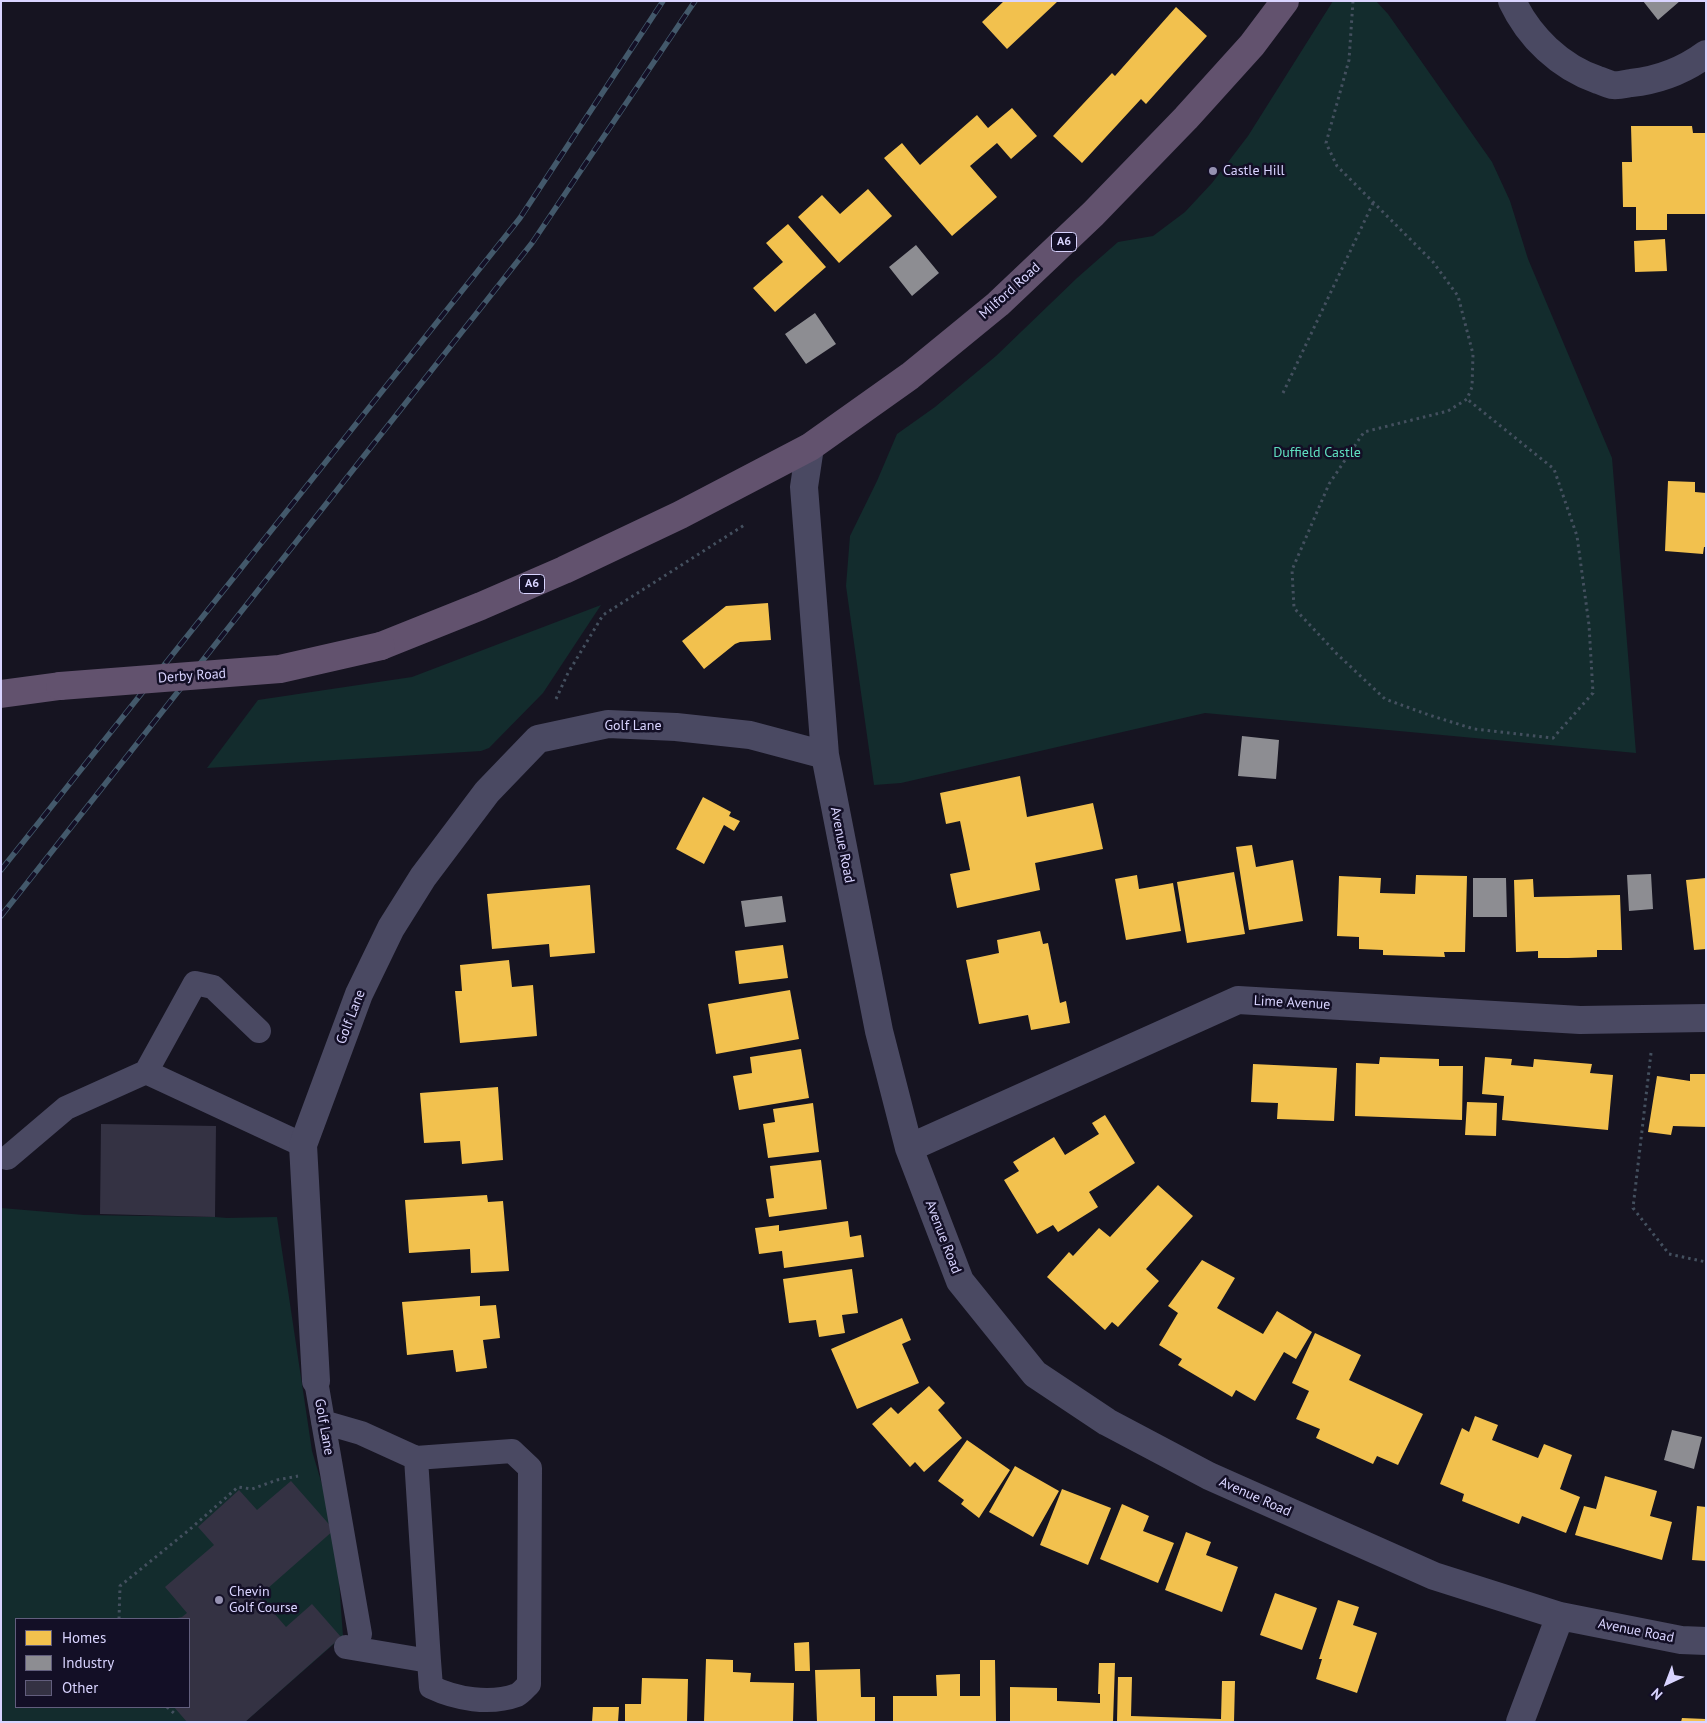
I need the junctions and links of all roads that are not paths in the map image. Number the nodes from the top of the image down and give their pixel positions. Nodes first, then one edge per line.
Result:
1 (1285, 1) edge
2 (1512, 1) edge
3 (1706, 54) edge
4 (810, 448) junction
5 (381, 646) joint
6 (1, 694) edge
7 (825, 756) junction
8 (1706, 1018) edge
9 (259, 1030) dead end
10 (146, 1072) junction
11 (303, 1146) junction
12 (909, 1148) junction
13 (8, 1158) dead end
14 (316, 1381) joint
15 (323, 1422) junction
16 (416, 1458) junction
17 (1560, 1616) junction
18 (1706, 1640) edge
19 (429, 1661) junction
20 (1520, 1722) edge

1 - 4 highway, Milford Road / A6
2 - 3 street
4 - 5 highway, Milford Road / A6
4 - 7 street, Avenue Road
5 - 6 highway, Derby Road / A6, bridge
7 - 11 street, Golf Lane
7 - 12 street, Avenue Road
8 - 12 street, Lime Avenue
9 - 10 lane
10 - 11 lane
10 - 13 lane
11 - 14 street, Golf Lane
12 - 17 street, Avenue Road
14 - 15 lane, Golf Lane
15 - 16 lane
15 - 19 lane, Golf Lane
16 - 19 lane
16 - 19 lane
17 - 18 street, Avenue Road
17 - 20 street

